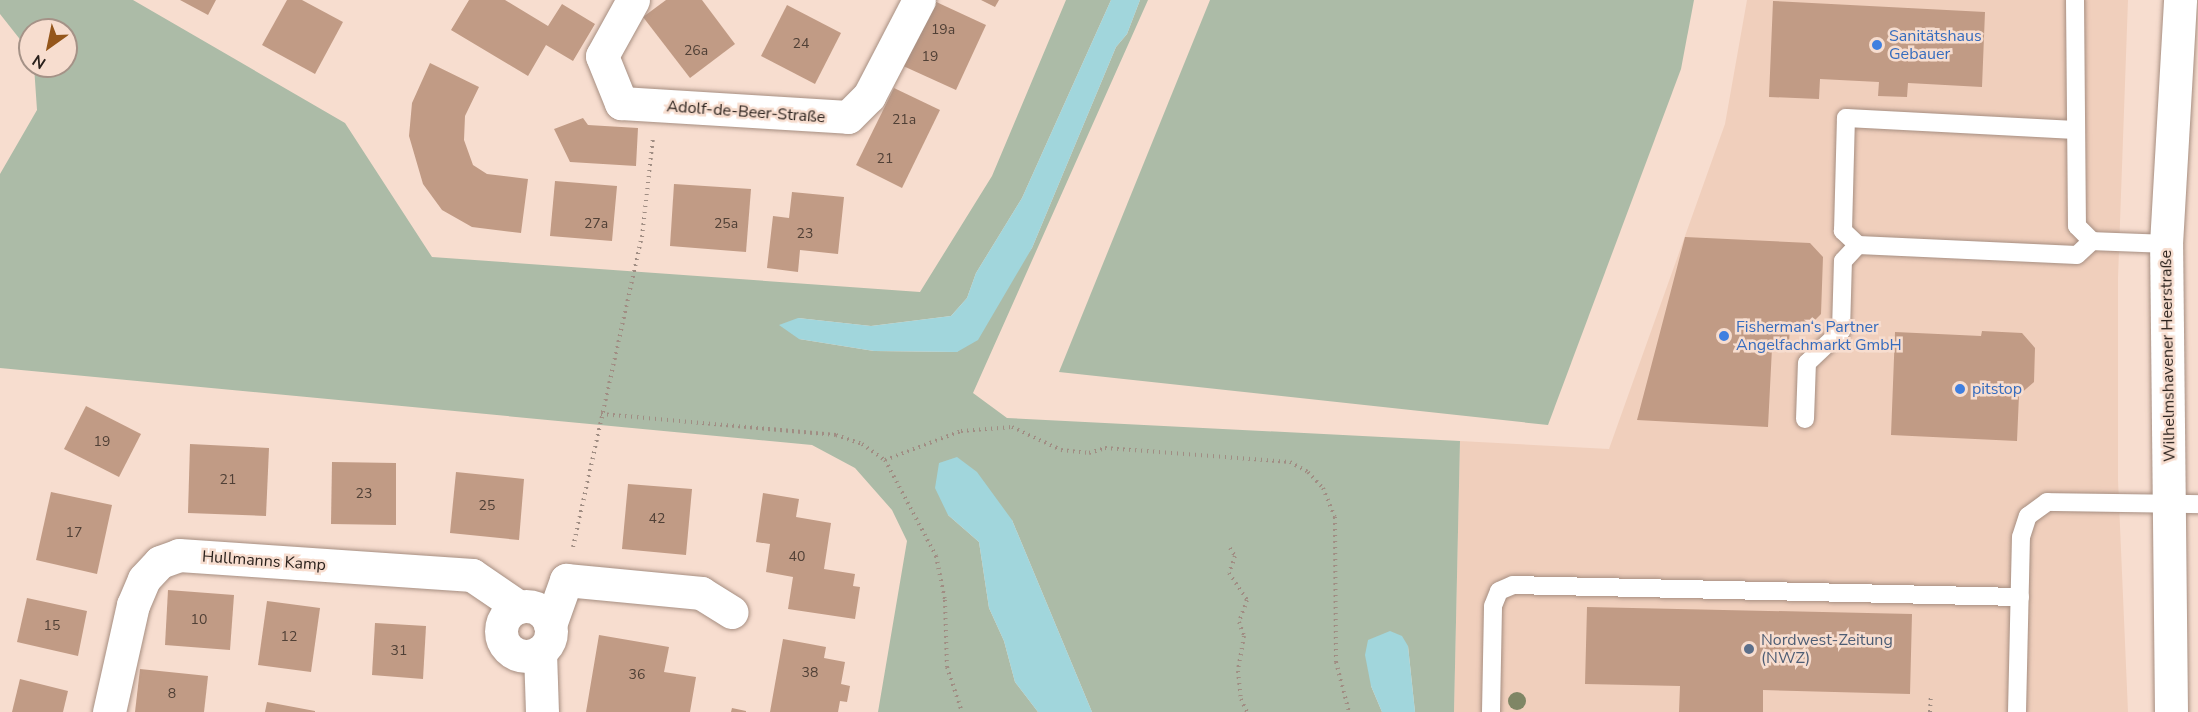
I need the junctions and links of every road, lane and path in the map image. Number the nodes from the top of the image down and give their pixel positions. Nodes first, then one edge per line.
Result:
1 (633, 0) edge
2 (919, 0) edge
3 (2075, 0) edge
4 (2186, 9) edge
5 (656, 106) junction
6 (2076, 130) junction
7 (2092, 242) junction
8 (2166, 244) junction
9 (1858, 245) junction
10 (601, 414) junction
11 (1805, 419) dead end
12 (885, 460) junction
13 (2184, 504) edge
14 (1230, 548) dead end
15 (566, 580) junction
16 (2020, 597) junction
17 (519, 607) junction
18 (732, 612) dead end
19 (545, 639) junction
20 (1930, 694) dead end
21 (109, 712) edge
22 (542, 712) edge
23 (962, 712) edge
24 (1247, 712) edge
25 (1349, 712) edge
26 (1491, 712) edge
27 (1930, 712) edge
28 (2017, 712) edge
29 (2171, 712) edge

1 - 5 street, Adolf-de-Beer-Straße
2 - 5 street, Adolf-de-Beer-Straße
3 - 6 lane
4 - 8 street, Wilhelmshavener Heerstraße
5 - 10 path
6 - 7 lane
6 - 9 lane
7 - 8 lane
7 - 9 lane
8 - 13 street, Wilhelmshavener Heerstraße
9 - 11 lane
10 - 12 path
10 - 15 path
12 - 23 path
12 - 25 path
13 - 16 lane
13 - 29 street, Wilhelmshavener Heerstraße
14 - 24 path
15 - 18 street
15 - 19 street
16 - 26 lane
16 - 28 lane
17 - 19 street
17 - 19 street
17 - 21 street, Hullmanns Kamp
19 - 22 street
20 - 27 path

